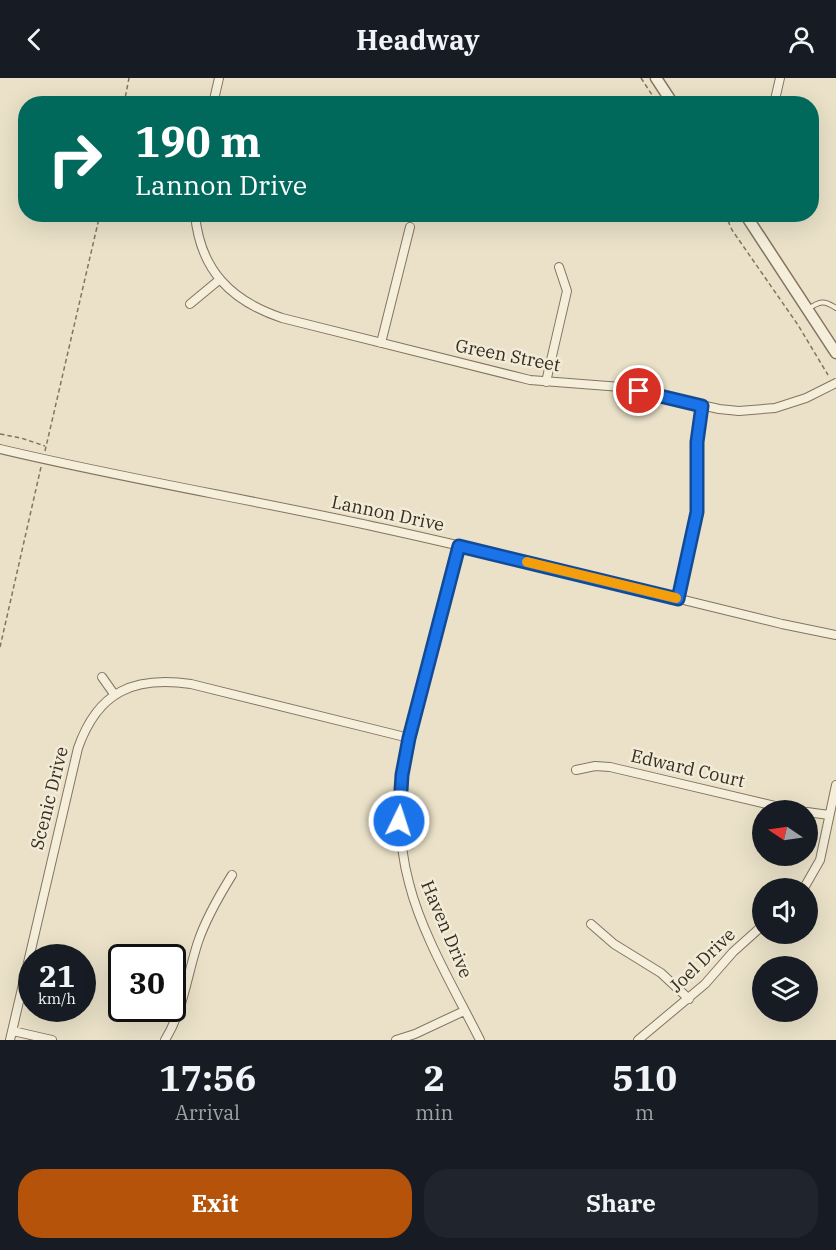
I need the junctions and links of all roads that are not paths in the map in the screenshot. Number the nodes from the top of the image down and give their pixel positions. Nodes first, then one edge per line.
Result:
1 (219, 78) edge
2 (656, 78) edge
3 (780, 78) edge
4 (215, 96) edge
5 (668, 96) edge
6 (776, 96) edge
7 (197, 222) edge
8 (750, 222) edge
9 (410, 227) dead end
10 (559, 267) dead end
11 (219, 280) junction
12 (190, 304) dead end
13 (836, 308) edge
14 (807, 309) junction
15 (381, 343) junction
16 (835, 351) edge
17 (833, 381) edge
18 (546, 382) junction
19 (702, 406) junction
20 (0, 449) edge
21 (459, 546) junction
22 (678, 599) junction
23 (836, 634) edge
24 (102, 677) dead end
25 (114, 694) junction
26 (409, 738) junction
27 (576, 771) dead end
28 (836, 785) edge
29 (752, 801) edge
30 (818, 814) edge
31 (829, 815) junction
32 (232, 875) dead end
33 (810, 878) edge
34 (591, 924) dead end
35 (752, 934) edge
36 (689, 999) junction
37 (464, 1011) junction
38 (12, 1035) edge
39 (52, 1040) edge
40 (165, 1040) edge
41 (396, 1040) edge
42 (480, 1040) edge
43 (638, 1040) edge

1 - 4 street
2 - 5 street
3 - 6 street
7 - 11 street
8 - 14 street
9 - 15 street
10 - 18 street
11 - 12 street
11 - 15 street, Green Street
13 - 14 lane
14 - 16 street
15 - 18 street, Green Street
17 - 19 street, Green Street
18 - 19 street, Green Street
19 - 22 street
20 - 21 street, Lannon Drive
21 - 22 street, Lannon Drive
21 - 26 street, Haven Drive
22 - 23 street, Lannon Drive
24 - 25 street
25 - 26 street
25 - 38 street, Scenic Drive
26 - 37 street, Haven Drive
27 - 29 street, Edward Court
28 - 31 street
30 - 31 street
31 - 33 street
32 - 40 street
34 - 36 street
35 - 36 street, Joel Drive
36 - 43 street, Joel Drive
37 - 41 street
37 - 42 street, Haven Drive
38 - 39 street

